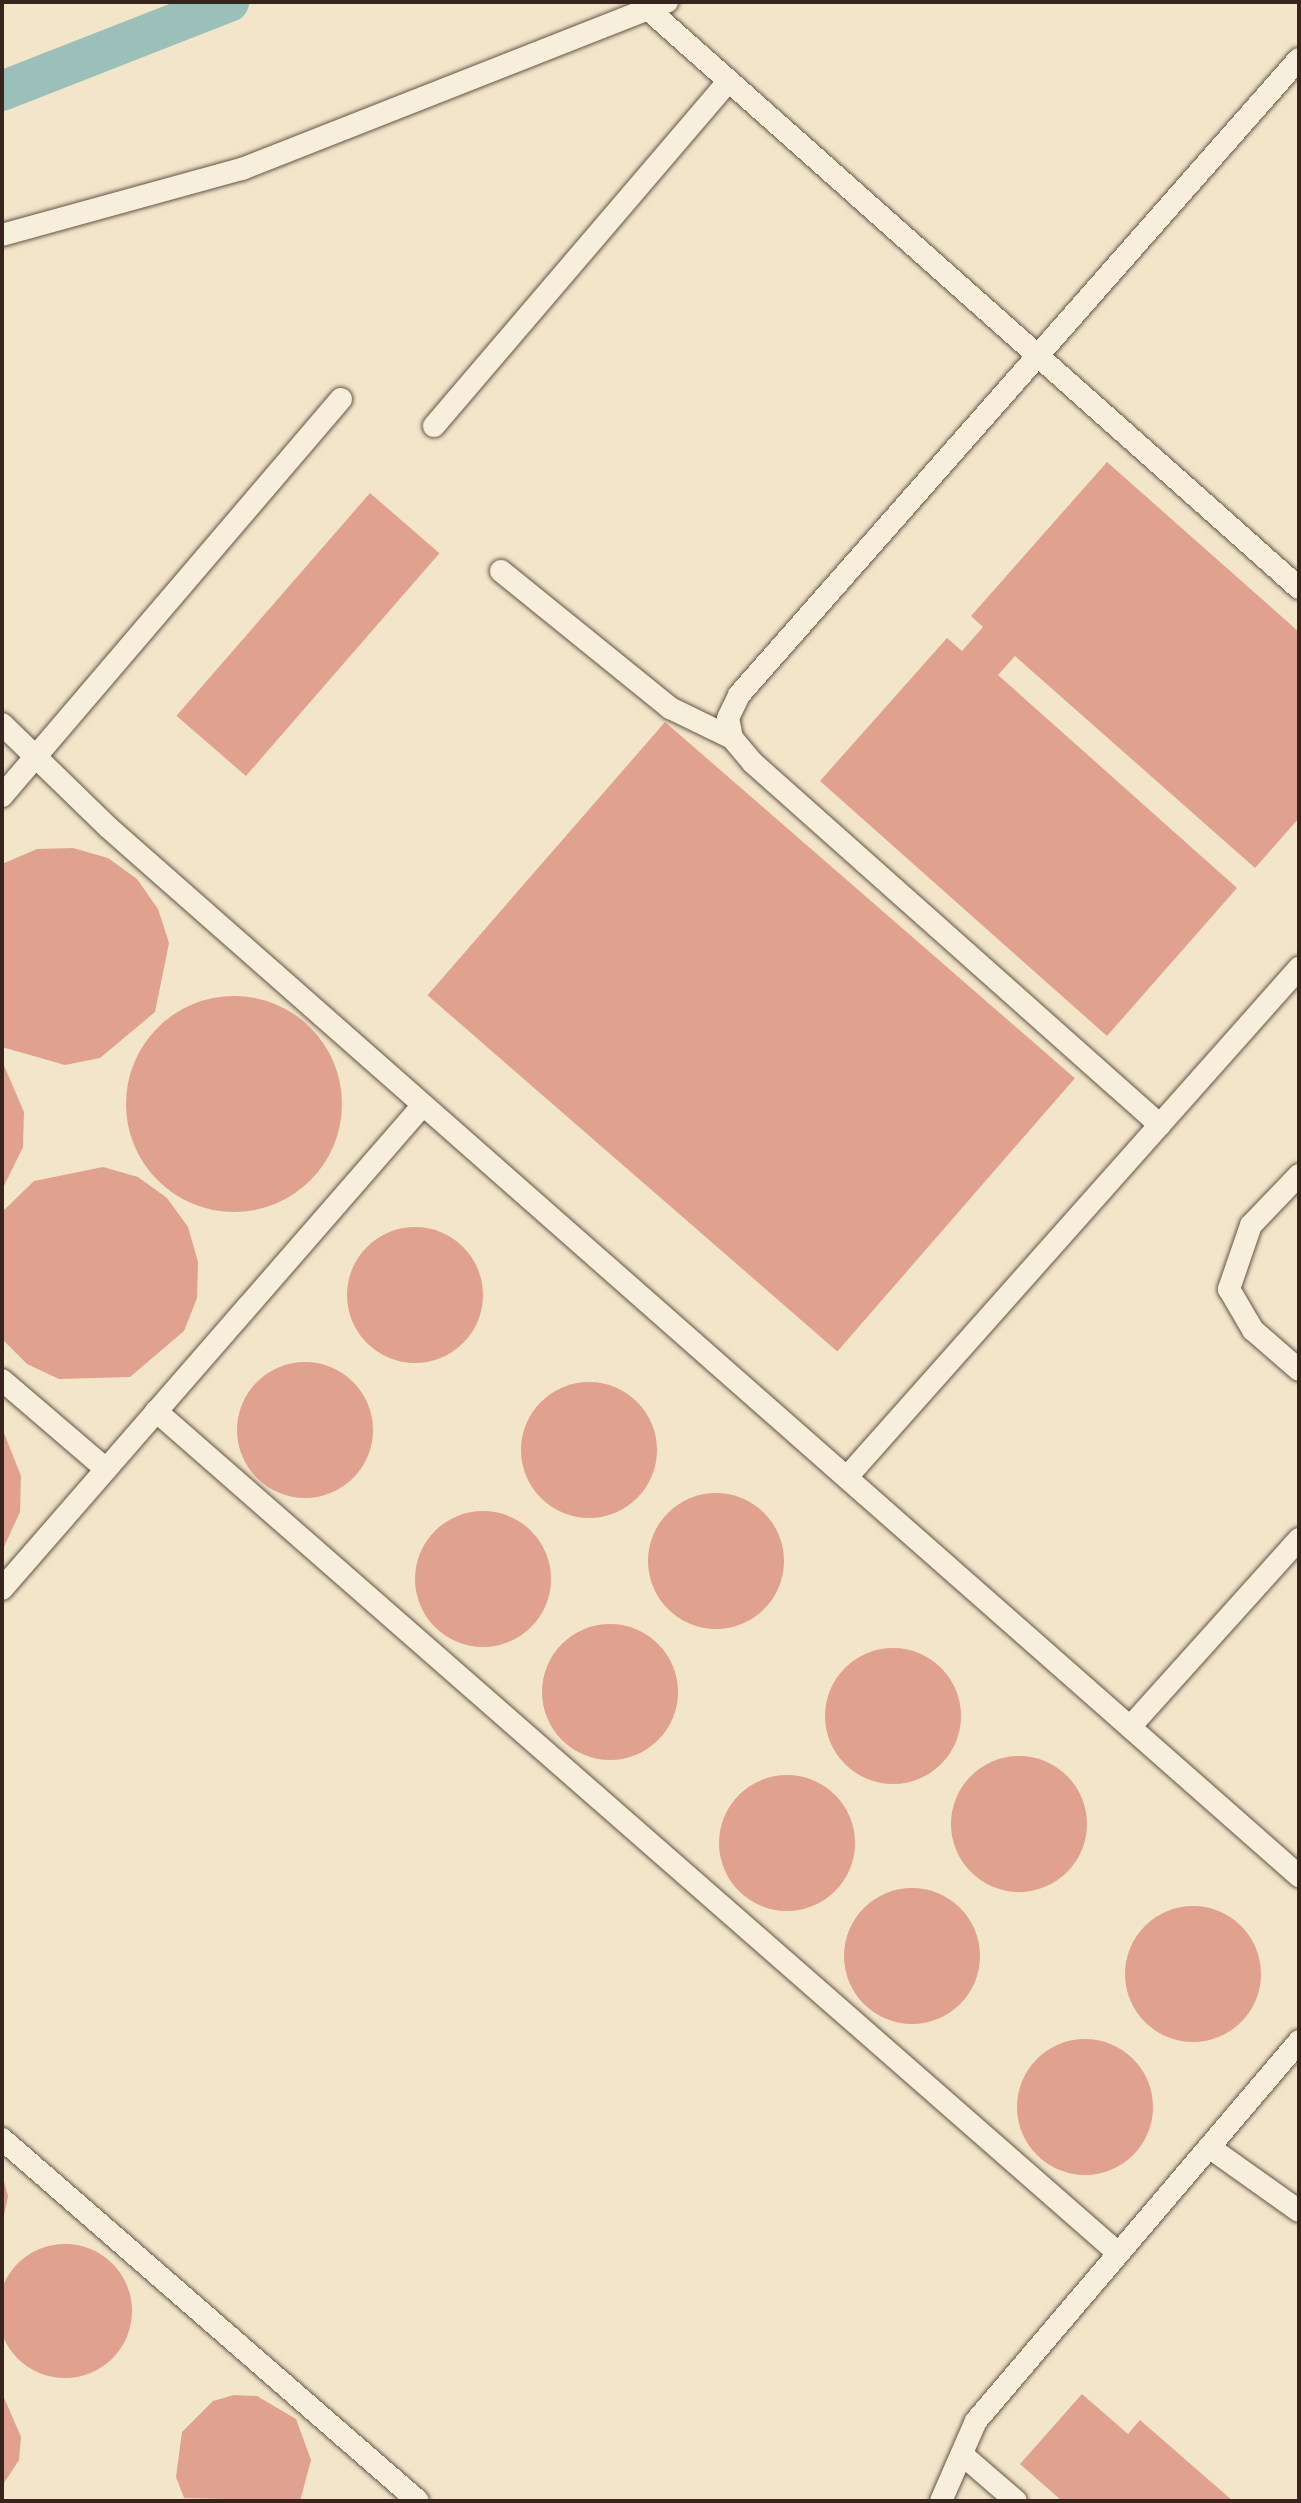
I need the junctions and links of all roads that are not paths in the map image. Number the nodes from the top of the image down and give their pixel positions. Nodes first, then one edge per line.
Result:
1 (657, 6) edge
2 (1299, 59) edge
3 (729, 81) junction
4 (2, 235) edge
5 (1039, 358) junction
6 (341, 399) dead end
7 (434, 426) dead end
8 (501, 571) dead end
9 (1299, 588) edge
10 (2, 724) edge
11 (732, 738) junction
12 (38, 755) junction
13 (2, 796) edge
14 (1299, 968) edge
15 (423, 1105) junction
16 (1160, 1125) junction
17 (1299, 1175) edge
18 (1299, 1370) edge
19 (2, 1380) edge
20 (156, 1411) junction
21 (106, 1469) junction
22 (847, 1477) junction
23 (1299, 1539) edge
24 (2, 1589) edge
25 (1130, 1727) junction
26 (1299, 1876) edge
27 (1299, 2041) edge
28 (2, 2139) edge
29 (1209, 2147) junction
30 (1299, 2211) edge
31 (1118, 2253) junction
32 (965, 2457) junction
33 (418, 2501) edge
34 (941, 2501) edge
35 (1016, 2501) edge

1 - 3 lane
1 - 4 lane
2 - 5 lane
3 - 5 lane
3 - 7 lane
5 - 9 lane
5 - 11 lane
6 - 12 lane
8 - 11 lane
10 - 12 lane
11 - 16 lane
12 - 13 lane
12 - 15 lane
14 - 16 lane
15 - 20 lane
15 - 22 lane
16 - 22 lane
17 - 18 lane
19 - 21 lane
20 - 21 lane
20 - 31 lane
21 - 24 lane
22 - 25 lane
23 - 25 lane
25 - 26 lane
27 - 29 lane
28 - 33 lane
29 - 30 lane
29 - 31 lane
31 - 32 lane
32 - 34 lane
32 - 35 lane

